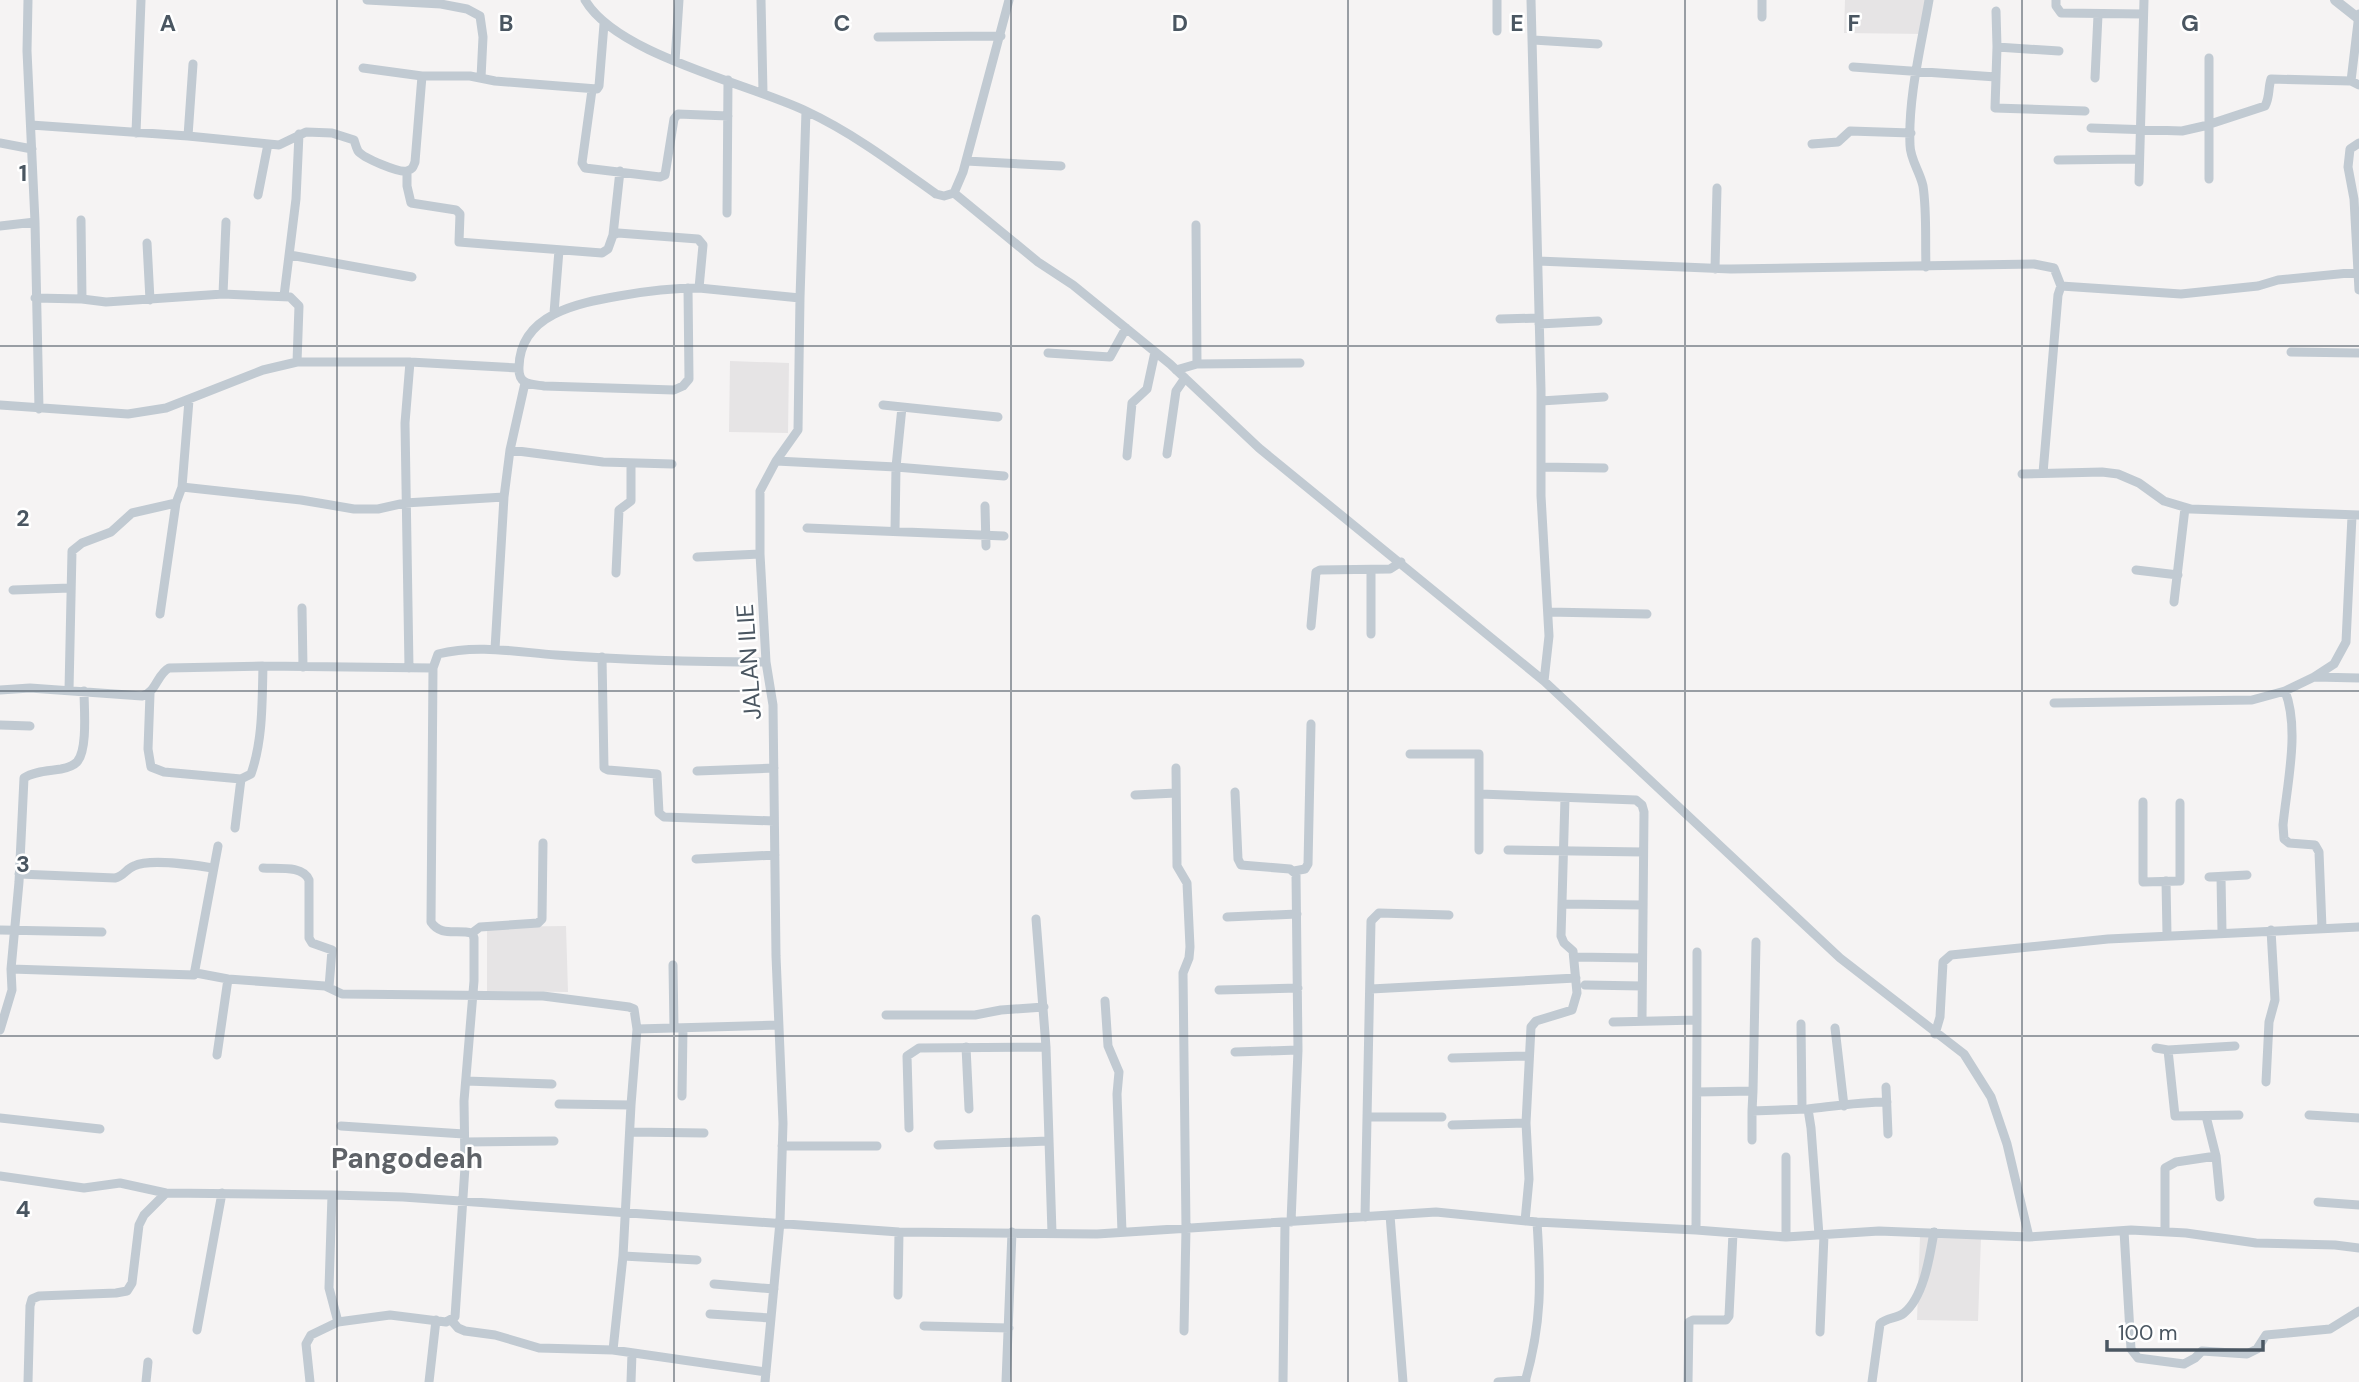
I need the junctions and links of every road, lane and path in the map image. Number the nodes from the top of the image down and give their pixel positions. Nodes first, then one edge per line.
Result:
1 (28, 0) edge
2 (141, 0) edge
3 (367, 0) edge
4 (585, 0) edge
5 (679, 0) edge
6 (761, 0) edge
7 (1009, 0) edge
8 (1497, 0) edge
9 (1531, 0) edge
10 (1762, 0) edge
11 (1929, 0) edge
12 (2056, 0) edge
13 (2144, 0) edge
14 (2335, 0) edge
15 (1996, 11) dead end
16 (2143, 14) junction
17 (2098, 15) junction
18 (1762, 17) dead end
19 (2359, 17) edge
20 (604, 24) junction
21 (1497, 31) dead end
22 (1001, 36) junction
23 (878, 37) dead end
24 (1533, 40) junction
25 (1598, 44) dead end
26 (1997, 47) junction
27 (2059, 51) dead end
28 (2209, 58) dead end
29 (675, 61) junction
30 (193, 64) dead end
31 (1853, 67) dead end
32 (363, 68) dead end
33 (1917, 70) junction
34 (422, 76) junction
35 (1996, 77) junction
36 (481, 78) junction
37 (2095, 79) dead end
38 (728, 80) junction
39 (2355, 83) edge
40 (592, 90) junction
41 (763, 92) junction
42 (806, 111) junction
43 (2085, 111) dead end
44 (727, 116) junction
45 (31, 125) junction
46 (2209, 125) junction
47 (2091, 128) dead end
48 (2140, 131) junction
49 (136, 133) junction
50 (1911, 133) junction
51 (299, 134) junction
52 (188, 136) junction
53 (0, 143) edge
54 (2359, 143) edge
55 (268, 144) junction
56 (1812, 144) dead end
57 (32, 149) junction
58 (2139, 159) junction
59 (2058, 160) dead end
60 (966, 161) junction
61 (1060, 166) dead end
62 (407, 171) junction
63 (620, 171) junction
64 (2209, 178) dead end
65 (2139, 182) dead end
66 (1717, 188) dead end
67 (954, 193) junction
68 (258, 195) dead end
69 (727, 213) dead end
70 (82, 220) dead end
71 (35, 222) junction
72 (226, 222) dead end
73 (1196, 225) dead end
74 (0, 226) edge
75 (613, 235) junction
76 (147, 243) dead end
77 (559, 250) junction
78 (290, 255) junction
79 (1538, 261) junction
80 (1926, 267) junction
81 (1715, 268) junction
82 (2358, 272) edge
83 (412, 277) dead end
84 (2061, 286) junction
85 (688, 288) junction
86 (699, 288) junction
87 (2359, 290) edge
88 (223, 294) junction
89 (284, 296) junction
90 (35, 298) junction
91 (800, 298) junction
92 (82, 299) junction
93 (150, 300) junction
94 (554, 313) junction
95 (1500, 319) dead end
96 (1539, 321) junction
97 (1598, 321) dead end
98 (1126, 328) junction
99 (1155, 352) junction
100 (2291, 352) dead end
101 (1048, 353) dead end
102 (2359, 353) edge
103 (297, 362) junction
104 (410, 362) junction
105 (1300, 363) dead end
106 (1197, 364) junction
107 (519, 368) junction
108 (1176, 370) junction
109 (1185, 378) junction
110 (525, 383) junction
111 (1604, 397) dead end
112 (189, 400) junction
113 (1541, 401) junction
114 (0, 405) edge
115 (883, 405) dead end
116 (902, 407) junction
117 (39, 409) junction
118 (998, 417) dead end
119 (510, 450) junction
120 (1167, 454) dead end
121 (1127, 456) dead end
122 (776, 461) junction
123 (631, 463) junction
124 (672, 464) dead end
125 (896, 467) junction
126 (1541, 467) junction
127 (1604, 468) dead end
128 (2043, 473) junction
129 (2022, 474) dead end
130 (1004, 476) dead end
131 (182, 487) junction
132 (504, 497) junction
133 (176, 503) junction
134 (405, 503) junction
135 (985, 506) dead end
136 (2191, 509) junction
137 (2356, 515) edge
138 (807, 528) dead end
139 (895, 531) junction
140 (985, 535) junction
141 (1004, 536) dead end
142 (986, 546) dead end
143 (760, 554) junction
144 (697, 557) dead end
145 (1401, 562) junction
146 (1371, 570) junction
147 (2136, 570) dead end
148 (616, 573) dead end
149 (2178, 575) junction
150 (70, 587) junction
151 (13, 590) dead end
152 (2174, 602) dead end
153 (302, 608) dead end
154 (1548, 612) junction
155 (160, 614) dead end
156 (1647, 614) dead end
157 (1311, 626) dead end
158 (1371, 634) dead end
159 (495, 649) junction
160 (602, 657) junction
161 (766, 662) junction
162 (263, 666) junction
163 (303, 667) junction
164 (409, 668) junction
165 (433, 668) junction
166 (2314, 677) junction
167 (2359, 678) edge
168 (1544, 681) junction
169 (0, 690) edge
170 (69, 690) junction
171 (84, 691) junction
172 (2285, 691) junction
173 (150, 694) junction
174 (2054, 703) dead end
175 (1311, 724) dead end
176 (0, 725) edge
177 (30, 726) dead end
178 (1410, 754) dead end
179 (774, 768) junction
180 (1176, 768) dead end
181 (697, 771) dead end
182 (241, 779) junction
183 (1235, 792) dead end
184 (1176, 793) junction
185 (1480, 794) junction
186 (1135, 795) dead end
187 (1565, 797) junction
188 (2143, 802) dead end
189 (2180, 803) dead end
190 (774, 821) junction
191 (235, 828) dead end
192 (543, 843) dead end
193 (218, 846) dead end
194 (1479, 849) dead end
195 (1507, 850) dead end
196 (1563, 850) junction
197 (1643, 852) junction
198 (775, 855) junction
199 (696, 859) dead end
200 (213, 867) junction
201 (263, 867) dead end
202 (1294, 871) junction
203 (19, 874) junction
204 (2247, 875) dead end
205 (2209, 877) dead end
206 (2221, 877) junction
207 (2166, 881) junction
208 (1562, 905) junction
209 (1642, 905) junction
210 (1297, 914) junction
211 (1449, 915) dead end
212 (1227, 916) dead end
213 (1036, 919) dead end
214 (2359, 927) edge
215 (2322, 928) junction
216 (13, 929) junction
217 (0, 930) edge
218 (2270, 930) junction
219 (102, 932) dead end
220 (2222, 932) junction
221 (472, 933) junction
222 (2167, 935) junction
223 (1756, 942) dead end
224 (1697, 952) dead end
225 (1574, 957) junction
226 (1642, 958) junction
227 (673, 965) dead end
228 (11, 969) junction
229 (196, 973) junction
230 (1576, 978) junction
231 (228, 979) junction
232 (1585, 985) dead end
233 (1642, 986) junction
234 (329, 987) junction
235 (1298, 988) junction
236 (1371, 989) junction
237 (1219, 990) dead end
238 (473, 994) junction
239 (1105, 1001) dead end
240 (1044, 1007) junction
241 (886, 1015) dead end
242 (1642, 1020) junction
243 (1697, 1020) junction
244 (1613, 1022) dead end
245 (1801, 1024) dead end
246 (778, 1025) junction
247 (678, 1028) junction
248 (1835, 1028) dead end
249 (637, 1029) junction
250 (0, 1030) edge
251 (1935, 1034) junction
252 (2235, 1046) dead end
253 (966, 1047) junction
254 (1046, 1047) junction
255 (2156, 1048) dead end
256 (1297, 1049) junction
257 (2168, 1050) junction
258 (1235, 1052) dead end
259 (217, 1055) dead end
260 (1529, 1056) junction
261 (1452, 1058) dead end
262 (466, 1082) junction
263 (2266, 1082) dead end
264 (551, 1084) dead end
265 (1886, 1087) dead end
266 (1753, 1091) junction
267 (1698, 1092) junction
268 (682, 1096) dead end
269 (1887, 1102) junction
270 (559, 1104) dead end
271 (631, 1105) junction
272 (1844, 1105) junction
273 (1805, 1108) junction
274 (969, 1109) dead end
275 (1752, 1111) junction
276 (2239, 1115) dead end
277 (2309, 1115) dead end
278 (2206, 1116) junction
279 (1368, 1117) junction
280 (1442, 1117) dead end
281 (0, 1118) edge
282 (2359, 1118) edge
283 (1525, 1123) junction
284 (1452, 1125) dead end
285 (341, 1126) dead end
286 (909, 1128) dead end
287 (100, 1129) dead end
288 (631, 1132) junction
289 (704, 1133) dead end
290 (1888, 1134) dead end
291 (464, 1138) junction
292 (1752, 1140) dead end
293 (554, 1141) dead end
294 (1048, 1141) junction
295 (938, 1145) dead end
296 (782, 1146) junction
297 (877, 1146) dead end
298 (2216, 1156) junction
299 (1786, 1157) dead end
300 (0, 1176) edge
301 (222, 1193) junction
302 (166, 1194) junction
303 (332, 1195) junction
304 (2220, 1198) dead end
305 (2318, 1202) dead end
306 (461, 1203) junction
307 (2359, 1205) edge
308 (626, 1213) junction
309 (1390, 1215) junction
310 (1365, 1217) junction
311 (1525, 1221) junction
312 (780, 1222) junction
313 (1288, 1222) junction
314 (1537, 1222) junction
315 (1186, 1228) junction
316 (1696, 1230) junction
317 (1934, 1231) junction
318 (2124, 1231) junction
319 (899, 1232) junction
320 (1012, 1232) junction
321 (2165, 1232) junction
322 (1052, 1233) junction
323 (1122, 1233) junction
324 (1732, 1233) junction
325 (1821, 1235) junction
326 (1786, 1237) junction
327 (2022, 1237) junction
328 (2359, 1248) edge
329 (623, 1256) junction
330 (697, 1260) dead end
331 (714, 1284) dead end
332 (774, 1289) junction
333 (898, 1295) dead end
334 (2359, 1311) edge
335 (710, 1314) dead end
336 (771, 1318) junction
337 (436, 1321) junction
338 (452, 1321) junction
339 (338, 1322) junction
340 (924, 1326) dead end
341 (1009, 1328) junction
342 (197, 1330) dead end
343 (1184, 1331) dead end
344 (1821, 1332) dead end
345 (613, 1350) junction
346 (632, 1353) junction
347 (148, 1362) dead end
348 (765, 1377) edge
349 (1525, 1381) edge
350 (28, 1382) edge
351 (146, 1382) edge
352 (310, 1382) edge
353 (429, 1382) edge
354 (631, 1382) edge
355 (1006, 1382) edge
356 (1283, 1382) edge
357 (1403, 1382) edge
358 (1498, 1382) edge
359 (1688, 1382) edge
360 (1872, 1382) edge

1 - 45 street
2 - 49 street
3 - 36 street
4 - 20 street
5 - 29 street
6 - 41 street
7 - 22 street
8 - 21 street
9 - 24 street
10 - 18 street
11 - 33 street
12 - 17 street
13 - 16 street
14 - 19 street
15 - 26 street
16 - 17 street
16 - 48 street
17 - 37 street
19 - 39 street
20 - 29 street
20 - 40 street
22 - 23 street
22 - 60 street
24 - 25 street
24 - 79 street
26 - 27 street
26 - 35 street
28 - 46 street
29 - 38 street
30 - 52 street
31 - 33 street
32 - 34 street
33 - 35 street
33 - 50 street
34 - 36 street
34 - 62 street
35 - 43 street
36 - 40 street
38 - 41 street
38 - 44 street
39 - 46 street
40 - 63 street
41 - 42 street
42 - 67 street
42 - 91 street, JALAN ILIE
44 - 63 street
44 - 69 street
45 - 49 street
45 - 57 street
46 - 48 street
46 - 64 street
47 - 48 street
48 - 58 street
49 - 52 street
50 - 56 street
50 - 80 street
51 - 55 street
51 - 62 street
51 - 78 street
52 - 55 street
53 - 57 street
54 - 82 street
55 - 68 street
57 - 71 street
58 - 59 street
58 - 65 street
60 - 61 street
60 - 67 street
62 - 77 street
63 - 75 street
66 - 81 street
67 - 98 street
70 - 92 street
71 - 74 street
71 - 90 street
72 - 88 street
73 - 106 street
75 - 77 street
75 - 86 street
76 - 93 street
77 - 94 street
78 - 83 street
78 - 89 street
79 - 81 street
79 - 96 street
80 - 81 street
80 - 84 street
82 - 84 street
82 - 87 street
84 - 128 street
85 - 86 street
85 - 94 street
85 - 110 street
86 - 91 street
88 - 89 street
88 - 93 street
89 - 103 street
90 - 92 street
90 - 117 street
91 - 122 street, JALAN ILIE
92 - 93 street
94 - 107 street
95 - 96 street
96 - 97 street
96 - 113 street
98 - 99 street
98 - 101 street
99 - 108 street
99 - 121 street
100 - 102 street
103 - 104 street
103 - 112 street
104 - 107 street
104 - 134 street
105 - 106 street
106 - 108 street
107 - 110 street
108 - 109 street
109 - 120 street
109 - 145 street
110 - 119 street
111 - 113 street
112 - 117 street
112 - 131 street
113 - 126 street
114 - 117 street
115 - 116 street
116 - 118 street
116 - 125 street
119 - 123 street
119 - 132 street
122 - 125 street
122 - 143 street, JALAN ILIE
123 - 124 street
123 - 148 street
125 - 130 street
125 - 139 street
126 - 127 street
126 - 154 street
128 - 129 street
128 - 136 street
131 - 133 street
131 - 134 street
132 - 134 street
132 - 159 street
133 - 150 street
133 - 155 street
134 - 164 street
135 - 140 street
136 - 137 street
136 - 149 street
137 - 166 street
138 - 139 street
139 - 140 street
140 - 141 street
140 - 142 street
143 - 144 street
143 - 161 street, JALAN ILIE
145 - 146 street
145 - 168 street
146 - 157 street
146 - 158 street
147 - 149 street
149 - 152 street
150 - 151 street
150 - 170 street
153 - 163 street
154 - 156 street
154 - 168 street
159 - 160 street
159 - 165 street
160 - 161 street
160 - 190 street
161 - 179 street, JALAN ILIE
162 - 163 street
162 - 173 street
162 - 182 street
163 - 164 street
164 - 165 street
165 - 221 street
166 - 167 street
166 - 172 street
168 - 251 street
169 - 170 street
170 - 171 street
171 - 173 street
171 - 203 street
172 - 174 street
172 - 215 street
173 - 182 street
175 - 202 street
176 - 177 street
178 - 185 street
179 - 181 street
179 - 190 street, JALAN ILIE
180 - 184 street
182 - 191 street
183 - 202 street
184 - 186 street
184 - 315 street
185 - 187 street
185 - 194 street
187 - 196 street
187 - 197 street
188 - 207 street
189 - 207 street
190 - 198 street, JALAN ILIE
192 - 221 street
193 - 200 street
195 - 196 street
196 - 197 street
196 - 208 street
197 - 209 street
198 - 199 street
198 - 246 street, JALAN ILIE
200 - 203 street
200 - 229 street
201 - 234 street
202 - 210 street
203 - 216 street
204 - 206 street
205 - 206 street
206 - 220 street
207 - 222 street
208 - 209 street
208 - 225 street
209 - 226 street
210 - 212 street
210 - 235 street
211 - 236 street
213 - 240 street
214 - 215 street
215 - 218 street
216 - 217 street
216 - 219 street
216 - 228 street
218 - 220 street
218 - 263 street
220 - 222 street
221 - 238 street
222 - 251 street
223 - 266 street
224 - 243 street
225 - 226 street
225 - 230 street
226 - 233 street
227 - 247 street
228 - 229 street
228 - 250 street
229 - 231 street
230 - 236 street
230 - 260 street
231 - 234 street
231 - 259 street
232 - 233 street
233 - 242 street
234 - 238 street
235 - 237 street
235 - 256 street
236 - 279 street
238 - 249 street
238 - 262 street
239 - 323 street
240 - 241 street
240 - 254 street
242 - 243 street
242 - 244 street
243 - 267 street
245 - 273 street
246 - 247 street
246 - 296 street, JALAN ILIE
247 - 249 street
247 - 268 street
248 - 272 street
249 - 271 street
251 - 327 street
252 - 257 street
253 - 254 street
253 - 274 street
253 - 286 street
254 - 294 street
255 - 257 street
256 - 258 street
256 - 313 street
257 - 278 street
260 - 261 street
260 - 283 street
262 - 264 street
262 - 291 street
265 - 269 street
266 - 267 street
266 - 275 street
267 - 316 street
269 - 272 street
269 - 290 street
270 - 271 street
271 - 288 street
272 - 273 street
273 - 275 street
273 - 325 street
275 - 292 street
276 - 278 street
277 - 282 street
278 - 298 street
279 - 280 street
279 - 310 street
281 - 287 street
283 - 284 street
283 - 311 street
285 - 291 street
288 - 289 street
288 - 308 street
291 - 293 street
291 - 306 street
294 - 295 street
294 - 322 street
296 - 297 street
296 - 312 street, JALAN ILIE
298 - 304 street
298 - 321 street
299 - 326 street
300 - 302 street
301 - 302 street
301 - 303 street
301 - 342 street
302 - 350 street
303 - 306 street
303 - 339 street
305 - 307 street
306 - 308 street
306 - 338 street
308 - 312 street
308 - 329 street
309 - 310 street
309 - 311 street
309 - 357 street
310 - 313 street
311 - 314 street
312 - 319 street
312 - 332 street, JALAN ILIE
313 - 315 street
313 - 356 street
314 - 316 street
314 - 349 street
315 - 323 street
315 - 343 street
316 - 324 street
317 - 325 street
317 - 327 street
317 - 360 street
318 - 321 street
318 - 327 street
318 - 334 street
319 - 320 street
319 - 333 street
320 - 322 street
320 - 341 street
321 - 328 street
322 - 323 street
324 - 326 street
324 - 359 street
325 - 326 street
325 - 344 street
329 - 330 street
329 - 345 street
331 - 332 street
332 - 336 street, JALAN ILIE
335 - 336 street
336 - 348 street, JALAN ILIE
337 - 338 street
337 - 339 street
337 - 353 street
338 - 345 street
339 - 352 street
340 - 341 street
341 - 355 street
345 - 346 street
346 - 348 street
346 - 354 street
347 - 351 street
349 - 358 street

